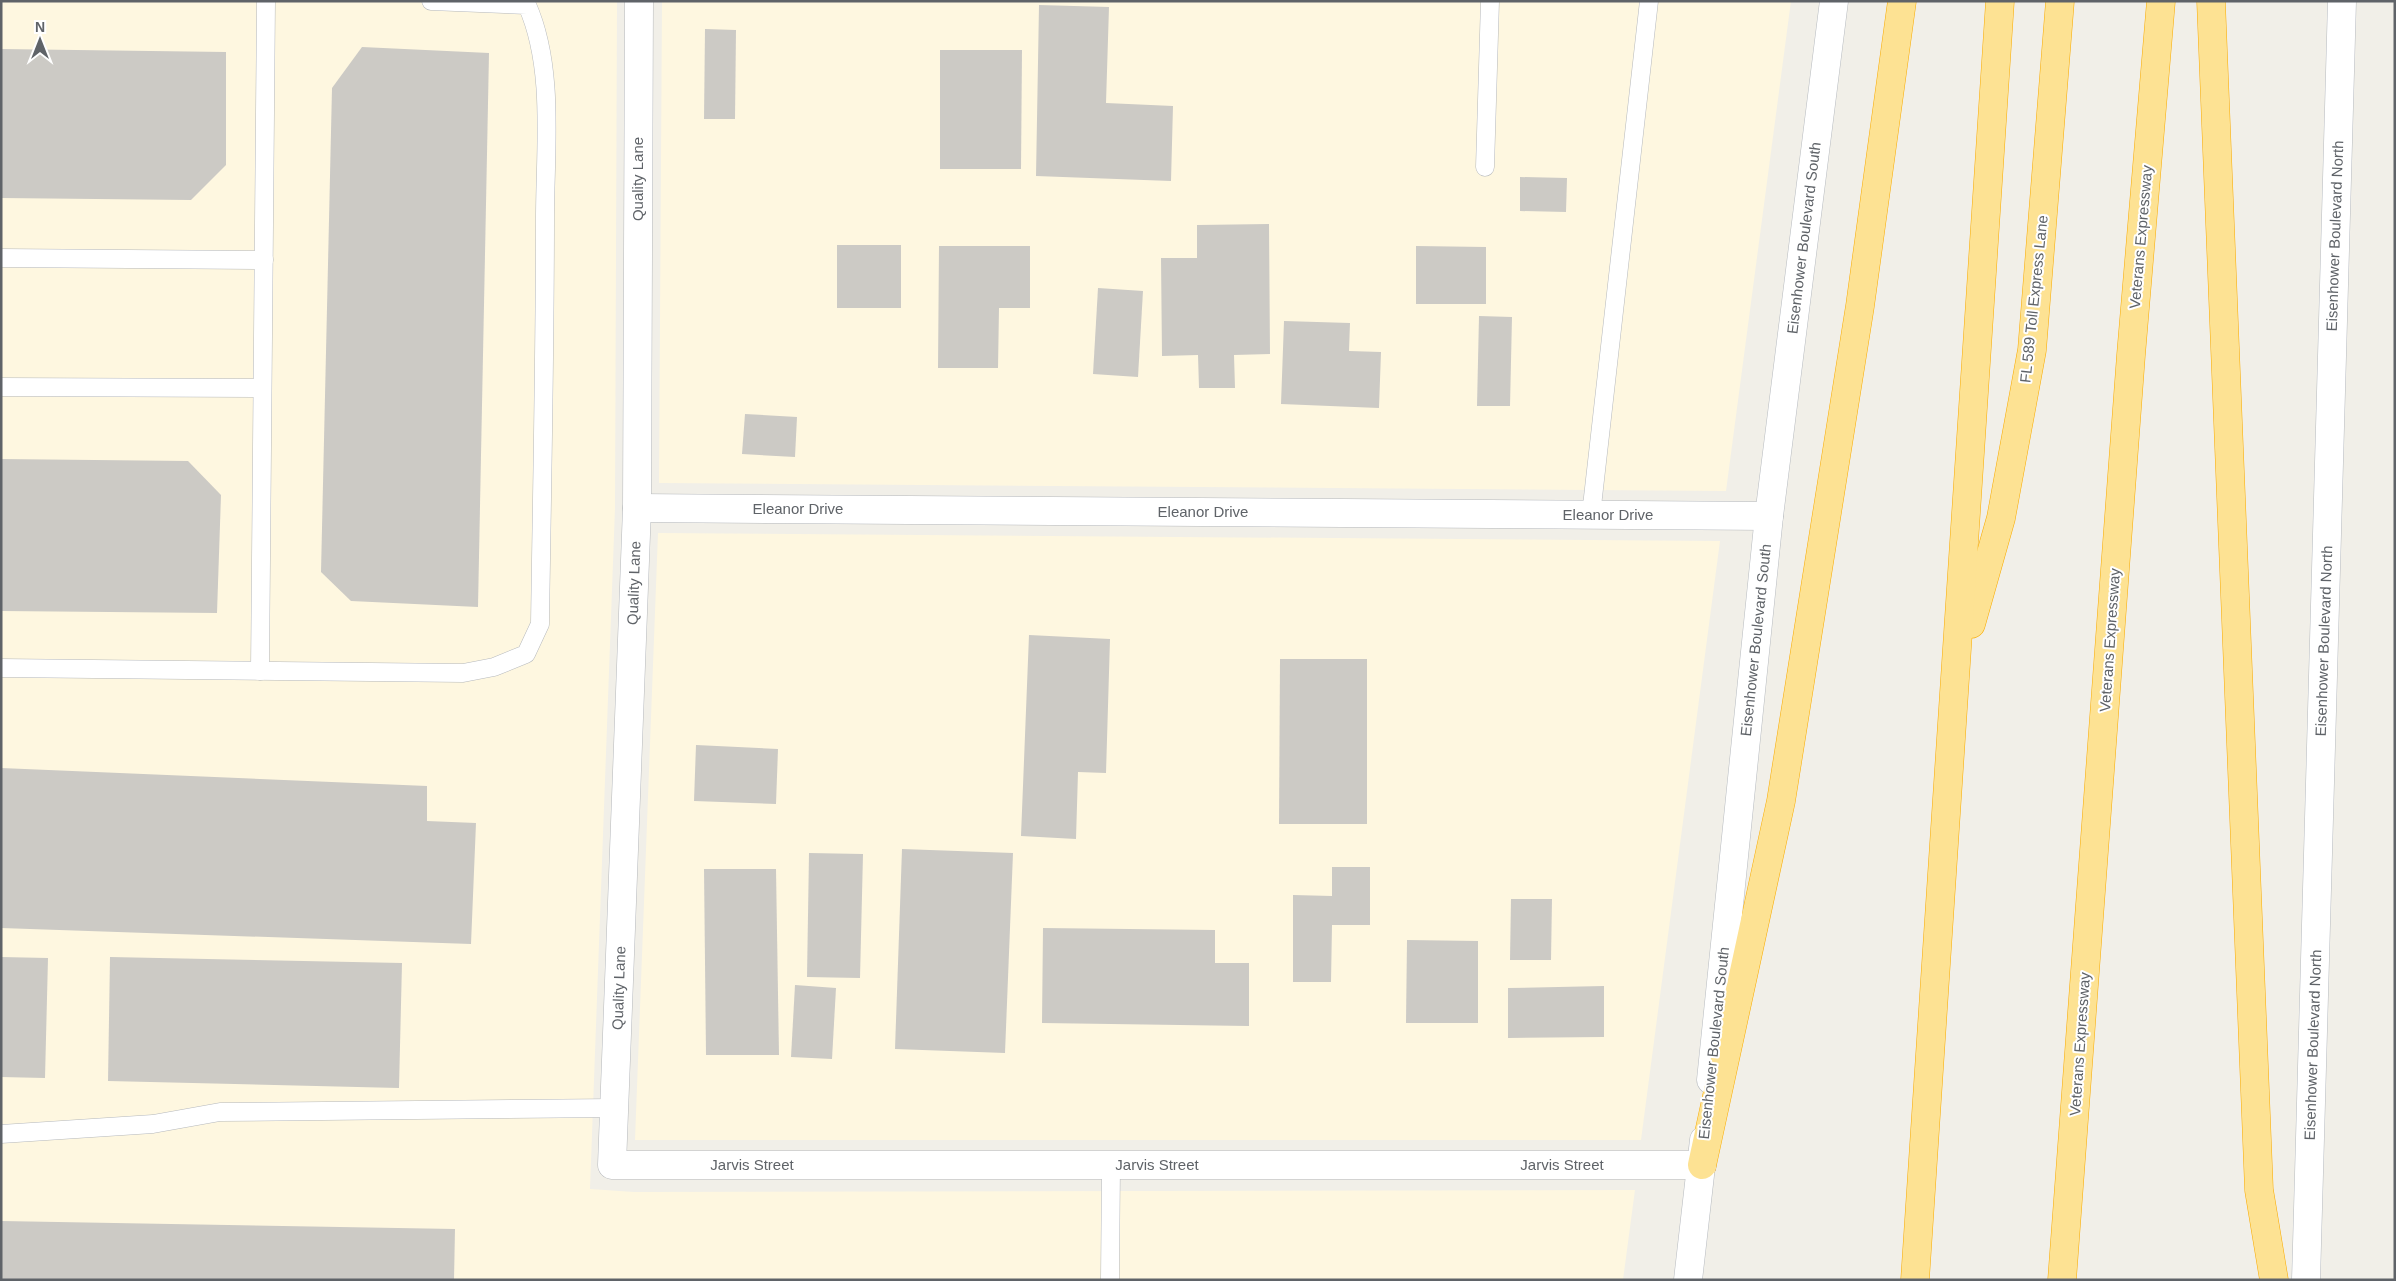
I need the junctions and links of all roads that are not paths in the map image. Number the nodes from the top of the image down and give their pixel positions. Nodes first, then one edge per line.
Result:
1 (266, 1) edge
2 (431, 1) edge
3 (639, 1) edge
4 (1490, 1) edge
5 (1649, 1) edge
6 (1834, 1) edge
7 (1902, 1) edge
8 (2000, 1) edge
9 (2060, 1) edge
10 (2161, 1) edge
11 (2212, 1) edge
12 (2342, 1) edge
13 (1485, 167) dead end
14 (1, 258) edge
15 (264, 260) junction
16 (1, 387) edge
17 (262, 388) junction
18 (637, 508) junction
19 (1591, 515) junction
20 (1769, 516) junction
21 (1, 668) edge
22 (260, 671) junction
23 (1956, 678) junction
24 (614, 1108) junction
25 (1, 1134) edge
26 (612, 1165) joint
27 (1111, 1165) junction
28 (1702, 1165) junction
29 (1110, 1280) edge
30 (1688, 1280) edge
31 (1915, 1280) edge
32 (2062, 1280) edge
33 (2274, 1280) edge
34 (2306, 1280) edge

1 - 15 lane
2 - 22 lane
3 - 18 street, Quality Lane
4 - 13 lane
5 - 19 lane
6 - 20 street, Eisenhower Boulevard South
7 - 28 highway
8 - 23 highway
9 - 23 highway, FL 589 Toll Express Lane
10 - 32 highway, Veterans Expressway
11 - 33 highway
12 - 34 street, Eisenhower Boulevard North
14 - 15 lane
15 - 17 lane
16 - 17 lane
17 - 22 lane
18 - 19 street, Eleanor Drive
18 - 24 street, Quality Lane
19 - 20 street, Eleanor Drive
20 - 28 street, Eisenhower Boulevard South
21 - 22 lane
23 - 31 highway
24 - 25 lane
24 - 26 street, Quality Lane
26 - 27 street, Jarvis Street
27 - 28 street, Jarvis Street
27 - 29 lane
28 - 30 street, Eisenhower Boulevard South

